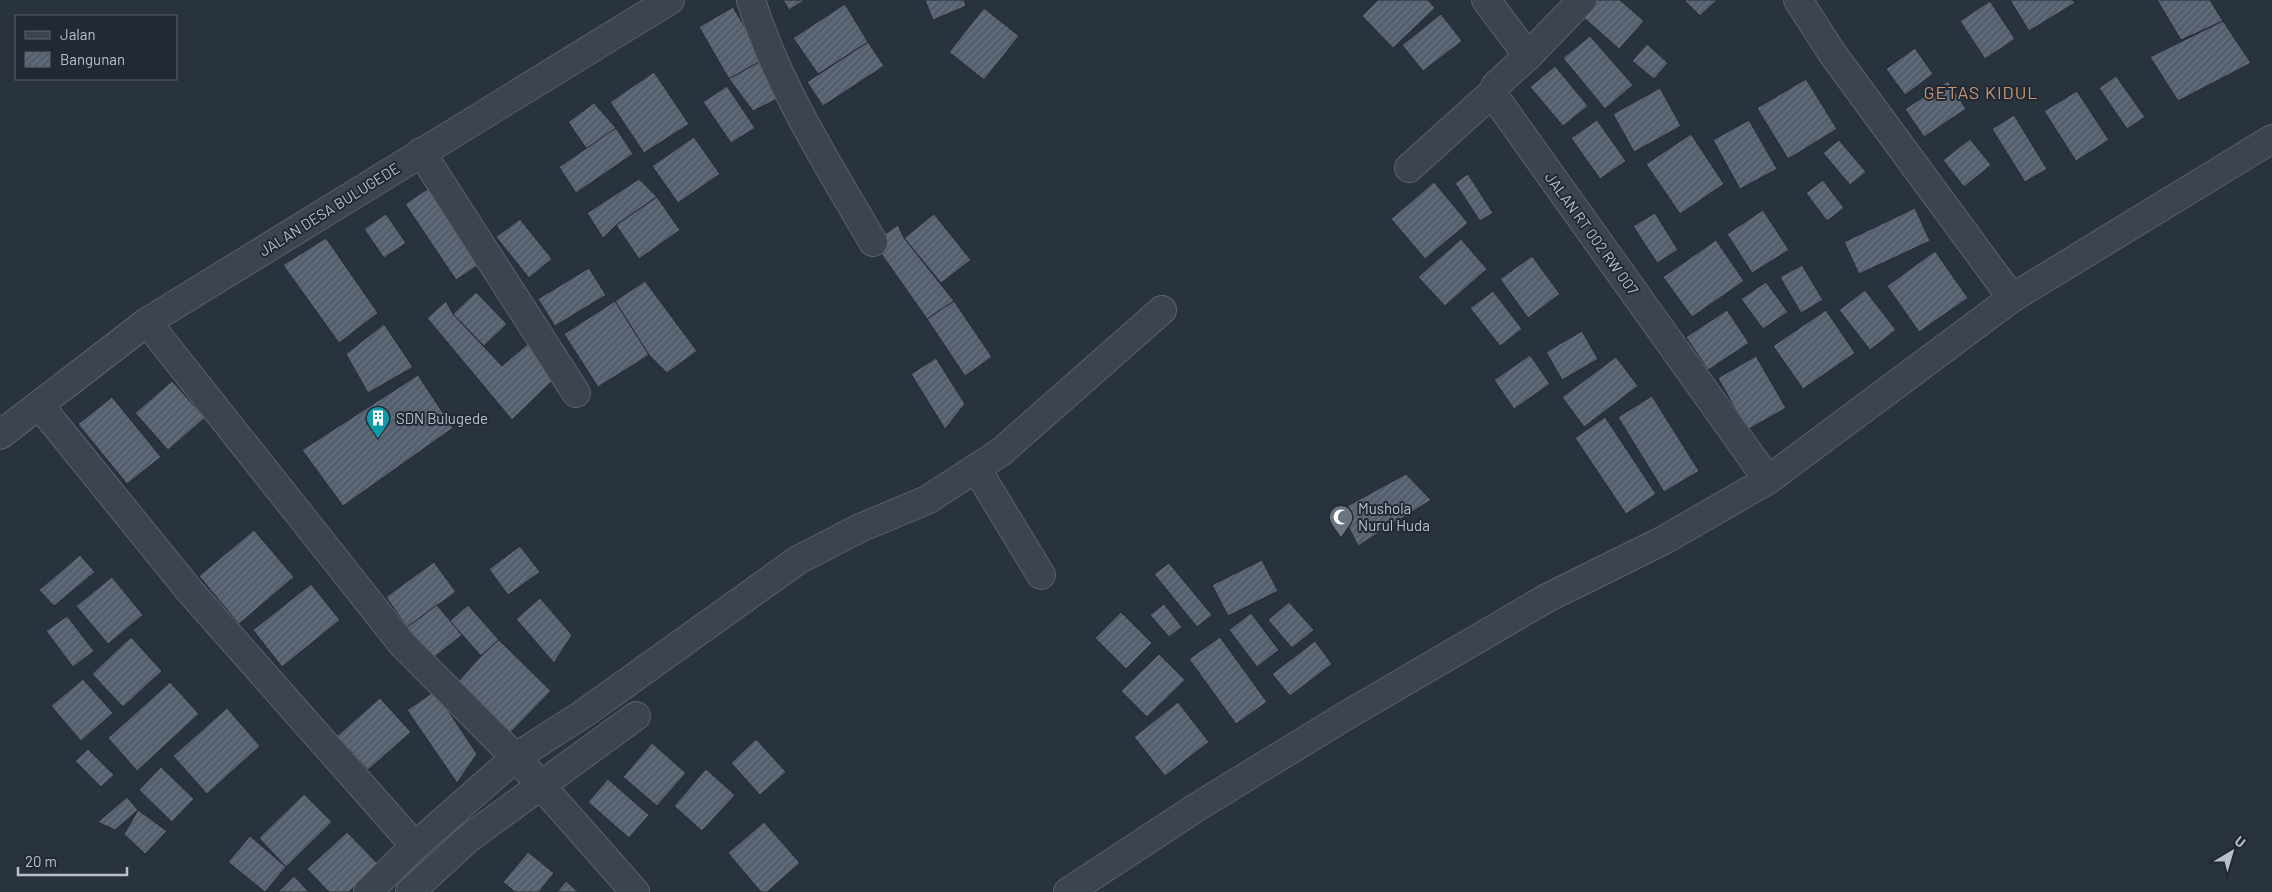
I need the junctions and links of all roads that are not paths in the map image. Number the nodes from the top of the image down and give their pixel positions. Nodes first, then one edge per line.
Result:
1 (670, 0) edge
2 (751, 0) edge
3 (1487, 0) edge
4 (1582, 0) edge
5 (1798, 0) edge
6 (1522, 46) junction
7 (1492, 93) junction
8 (2272, 139) edge
9 (421, 152) junction
10 (1409, 168) dead end
11 (873, 242) dead end
12 (2012, 298) junction
13 (1162, 310) dead end
14 (147, 322) junction
15 (576, 393) dead end
16 (40, 406) junction
17 (0, 434) edge
18 (983, 480) junction
19 (1768, 480) junction
20 (1041, 575) dead end
21 (636, 716) dead end
22 (529, 771) junction
23 (416, 846) junction
24 (368, 892) edge
25 (410, 892) edge
26 (635, 892) edge
27 (1068, 892) edge

1 - 9 street, JALAN DESA BULUGEDE
2 - 11 street
3 - 6 street
4 - 6 street
5 - 12 street
6 - 7 street
7 - 10 street
7 - 19 street, JALAN RT 002 RW 007
8 - 12 street
9 - 14 street, JALAN DESA BULUGEDE
9 - 15 street
12 - 19 street
13 - 18 street
14 - 16 street, JALAN DESA BULUGEDE
14 - 22 street
16 - 17 street, JALAN DESA BULUGEDE
16 - 23 street
18 - 20 street
18 - 22 street
19 - 27 street
21 - 22 street
22 - 23 street
22 - 25 street
22 - 26 street
23 - 24 street

